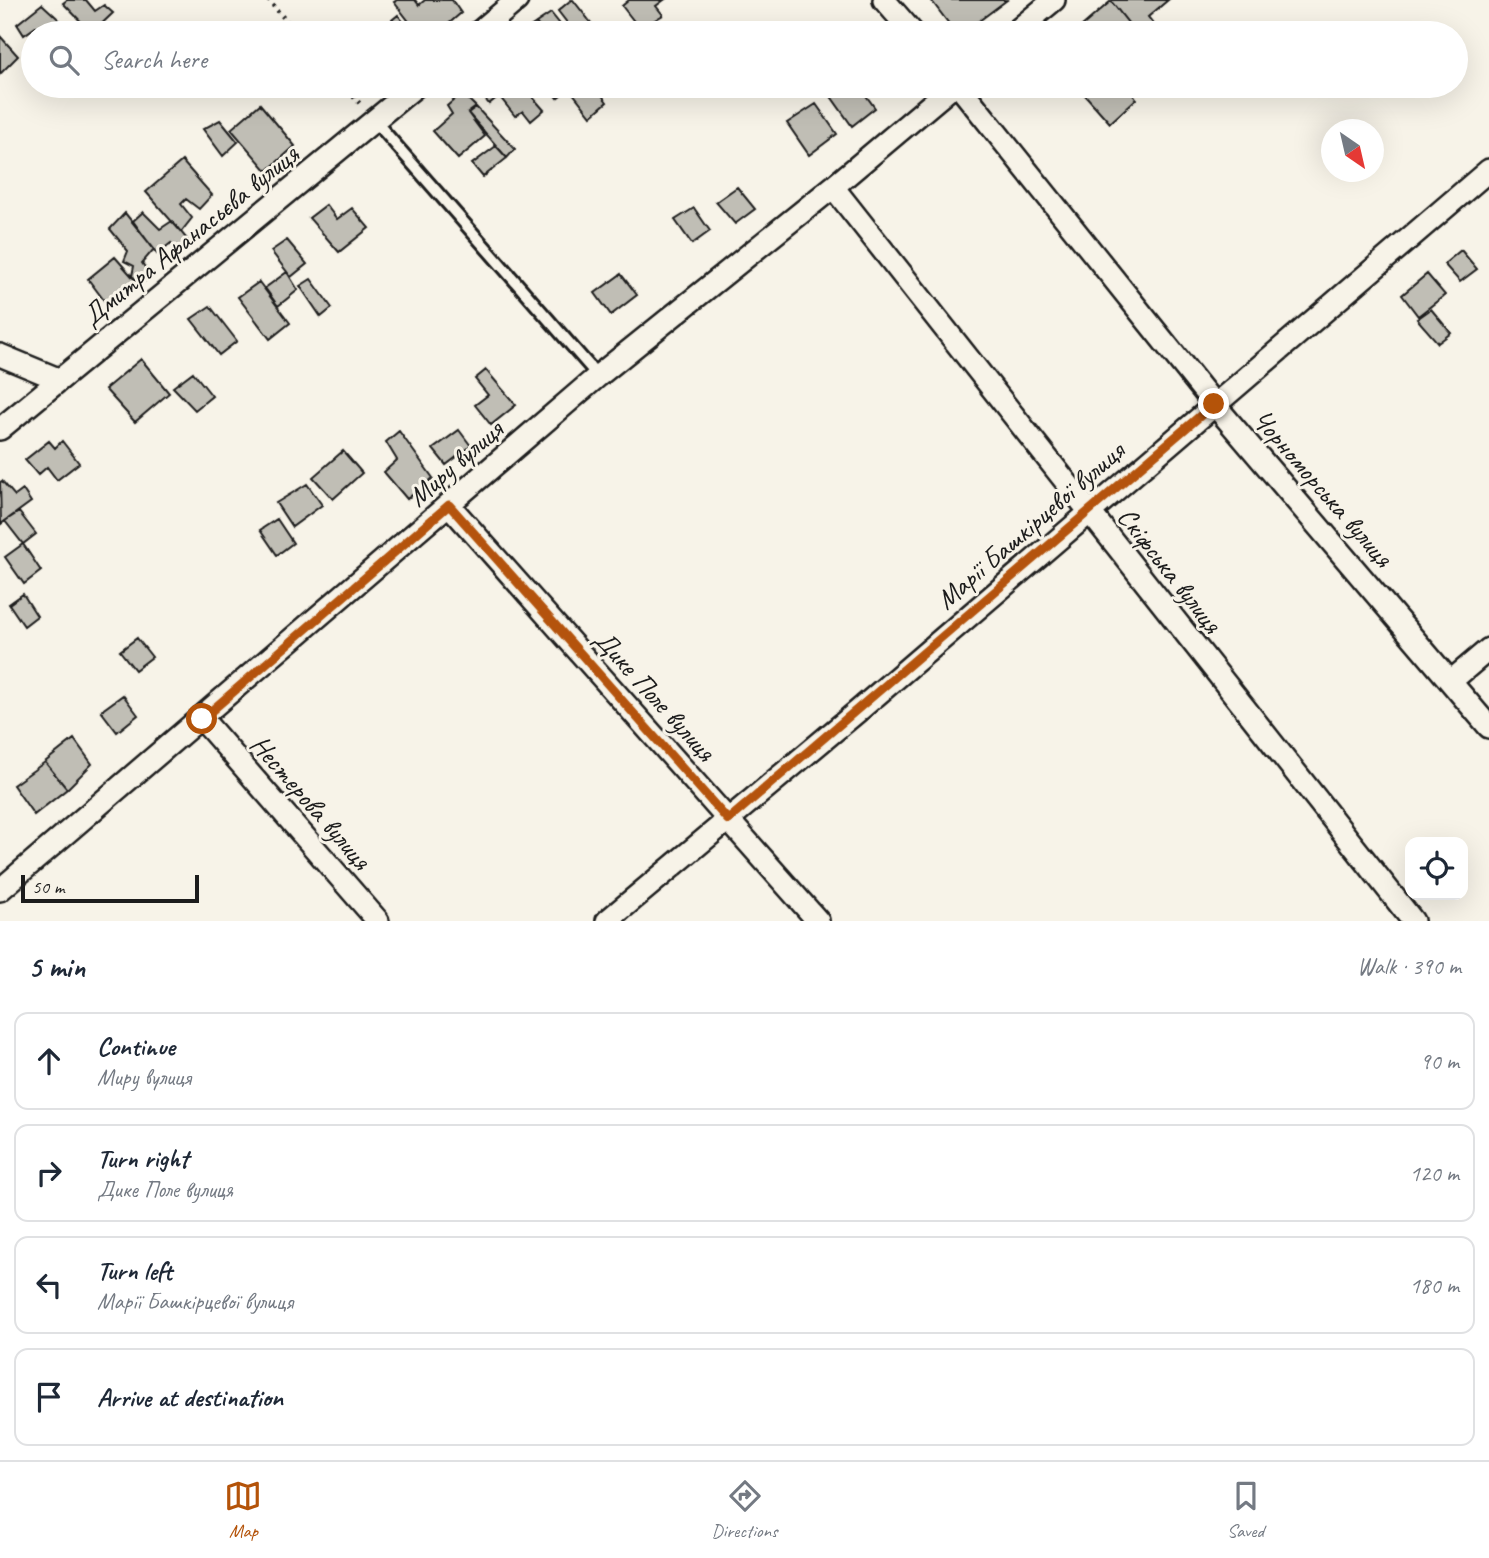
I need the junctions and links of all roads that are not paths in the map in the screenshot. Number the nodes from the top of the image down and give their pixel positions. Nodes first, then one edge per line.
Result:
1 (517, 0) edge
2 (884, 0) edge
3 (1054, 0) edge
4 (492, 21) edge
5 (902, 21) edge
6 (1029, 21) edge
7 (402, 98) edge
8 (939, 98) edge
9 (969, 98) edge
10 (375, 121) junction
11 (1489, 170) edge
12 (833, 187) junction
13 (0, 355) edge
14 (598, 376) junction
15 (58, 379) junction
16 (1214, 404) junction
17 (0, 429) edge
18 (449, 505) junction
19 (1088, 512) junction
20 (1489, 649) edge
21 (1451, 681) junction
22 (202, 719) junction
23 (1489, 727) edge
24 (728, 820) junction
25 (0, 890) edge
26 (378, 921) edge
27 (607, 921) edge
28 (818, 921) edge
29 (1413, 921) edge

1 - 4 street
2 - 5 street
3 - 6 street
7 - 10 street, Дмитра Афанасьєва вулиця
8 - 12 street, Миру вулиця
9 - 16 street, Чорноморська вулиця
10 - 14 lane
10 - 15 street, Дмитра Афанасьєва вулиця
11 - 16 street, Марії Башкірцевої вулиця
12 - 14 street, Миру вулиця
12 - 19 street, Скіфська вулиця
13 - 15 street
14 - 18 street, Миру вулиця
15 - 17 street, Дмитра Афанасьєва вулиця
16 - 19 street, Марії Башкірцевої вулиця
16 - 21 street, Чорноморська вулиця
18 - 22 street, Миру вулиця
18 - 24 street, Дике Поле вулиця
19 - 24 street, Марії Башкірцевої вулиця
19 - 29 street, Скіфська вулиця
20 - 21 street
21 - 23 street, Чорноморська вулиця
22 - 25 street, Миру вулиця
22 - 26 street, Нестерова вулиця
24 - 27 street, Марії Башкірцевої вулиця
24 - 28 street, Дике Поле вулиця

